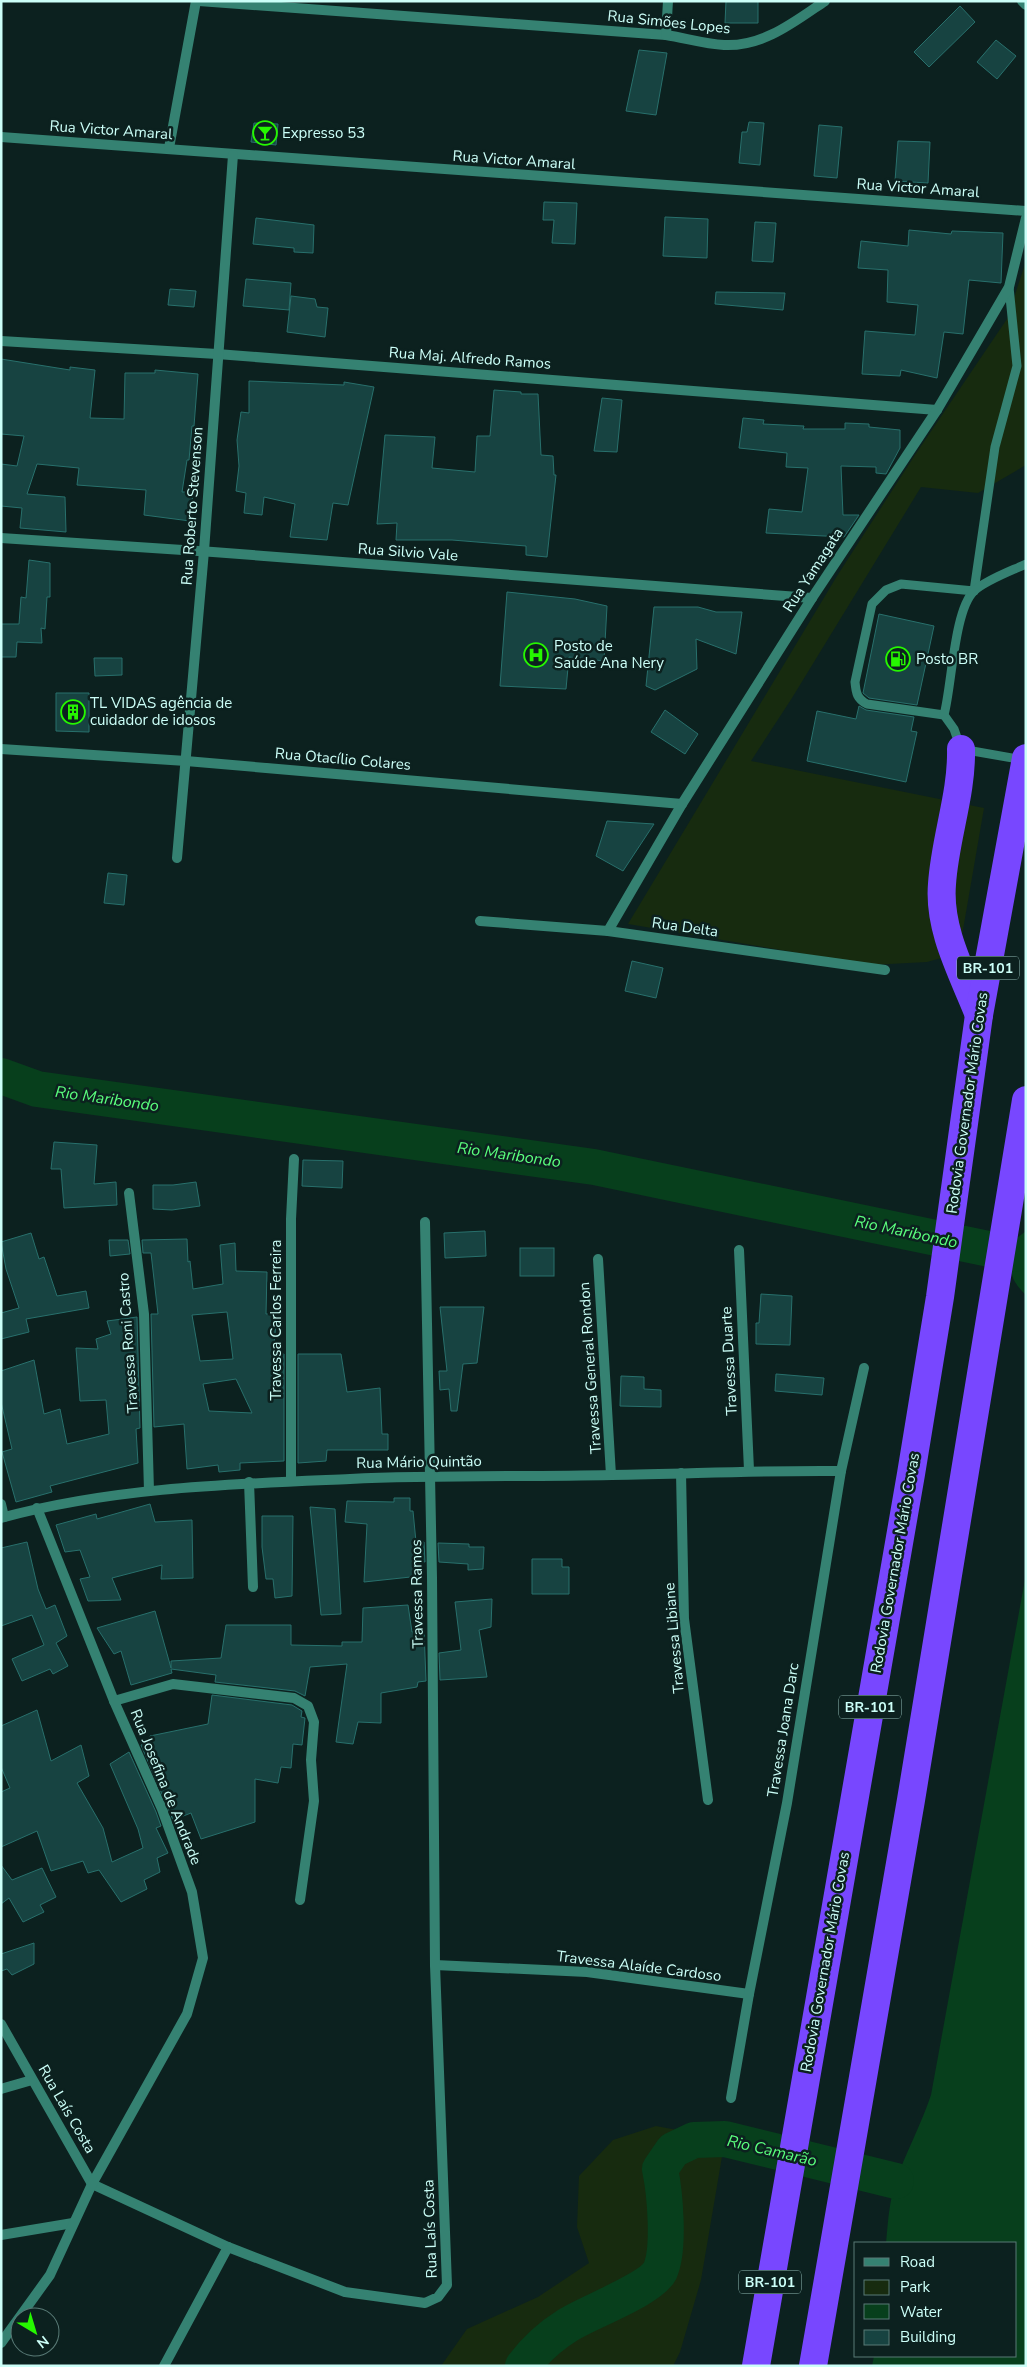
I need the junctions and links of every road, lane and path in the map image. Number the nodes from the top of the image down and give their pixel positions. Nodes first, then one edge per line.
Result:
1 (197, 1) edge
2 (668, 1) edge
3 (825, 1) edge
4 (1022, 1) edge
5 (1026, 5) edge
6 (666, 35) junction
7 (1, 137) edge
8 (169, 148) junction
9 (232, 155) junction
10 (1026, 211) edge
11 (1026, 218) edge
12 (1009, 288) junction
13 (1, 341) edge
14 (217, 354) junction
15 (937, 410) junction
16 (1, 538) edge
17 (204, 551) junction
18 (1026, 564) edge
19 (974, 591) junction
20 (812, 598) junction
21 (944, 715) junction
22 (1, 749) edge
23 (961, 749) junction
24 (1026, 759) edge
25 (186, 761) junction
26 (682, 804) junction
27 (177, 858) dead end
28 (480, 921) dead end
29 (608, 931) junction
30 (885, 970) dead end
31 (980, 1015) junction
32 (1026, 1100) edge
33 (294, 1159) dead end
34 (129, 1193) dead end
35 (425, 1222) dead end
36 (739, 1250) dead end
37 (598, 1259) dead end
38 (864, 1368) dead end
39 (749, 1470) junction
40 (841, 1471) junction
41 (681, 1473) junction
42 (611, 1475) junction
43 (429, 1476) junction
44 (249, 1482) junction
45 (291, 1482) junction
46 (149, 1491) junction
47 (1, 1504) edge
48 (37, 1508) junction
49 (3, 1518) edge
50 (253, 1587) dead end
51 (114, 1701) junction
52 (708, 1800) dead end
53 (300, 1900) dead end
54 (435, 1965) junction
55 (748, 1994) junction
56 (1, 2024) edge
57 (32, 2080) junction
58 (1, 2089) edge
59 (731, 2098) dead end
60 (92, 2184) junction
61 (73, 2223) junction
62 (1, 2235) edge
63 (228, 2247) junction
64 (1, 2343) edge
65 (164, 2366) edge
66 (756, 2366) edge
67 (813, 2366) edge

1 - 6 street, Rua Simões Lopes
1 - 8 street
2 - 6 street
3 - 6 street, Rua Simões Lopes
4 - 5 street
7 - 8 street, Rua Victor Amaral
8 - 9 street, Rua Victor Amaral
9 - 10 street, Rua Victor Amaral
9 - 14 street, Rua Roberto Stevenson
11 - 12 street, Rua Yamagata
12 - 15 street, Rua Yamagata
12 - 19 lane
13 - 14 street, Rua Maj. Alfredo Ramos
14 - 15 street, Rua Maj. Alfredo Ramos
14 - 17 street, Rua Roberto Stevenson
15 - 20 street, Rua Yamagata
16 - 17 street, Rua Silvio Vale
17 - 20 street, Rua Silvio Vale
17 - 25 street, Rua Roberto Stevenson
18 - 19 lane
19 - 21 lane
19 - 21 lane
20 - 26 street, Rua Yamagata
21 - 23 lane
22 - 25 street, Rua Otacílio Colares
23 - 24 lane
23 - 31 highway
24 - 31 highway, Rodovia Governador Mário Covas / BR-101
25 - 26 street, Rua Otacílio Colares
25 - 27 street, Rua Roberto Stevenson
26 - 29 street, Rua Yamagata
28 - 29 street, Rua Delta
29 - 30 street, Rua Delta
31 - 66 highway, Rodovia Governador Mário Covas / BR-101
32 - 67 highway
33 - 45 street, Travessa Carlos Ferreira
34 - 46 street, Travessa Roni Castro
35 - 43 street, Travessa Ramos
36 - 39 street, Travessa Duarte
37 - 42 street, Travessa General Rondon
38 - 40 street, Travessa Joana Darc
39 - 40 street, Rua Mário Quintão
39 - 41 street, Rua Mário Quintão
40 - 55 street, Travessa Joana Darc
41 - 42 street, Rua Mário Quintão
41 - 52 street, Travessa Libiane
42 - 43 street, Rua Mário Quintão
43 - 45 street, Rua Mário Quintão
43 - 54 street, Travessa Ramos
44 - 45 street, Rua Mário Quintão
44 - 46 street, Rua Mário Quintão
44 - 50 street
46 - 48 street, Rua Mário Quintão
47 - 49 street
48 - 49 street, Rua Mário Quintão
48 - 51 street, Rua Josefina de Andrade
51 - 53 street
51 - 60 street, Rua Josefina de Andrade
54 - 55 street, Travessa Alaíde Cardoso
54 - 63 street, Rua Laís Costa
55 - 59 street, Travessa Joana Darc
56 - 57 street, Rua Laís Costa
57 - 58 street
57 - 60 street, Rua Laís Costa
60 - 61 street, Rua Josefina de Andrade
60 - 63 street, Rua Laís Costa
61 - 62 street
61 - 64 street, Rua Josefina de Andrade
63 - 65 street

